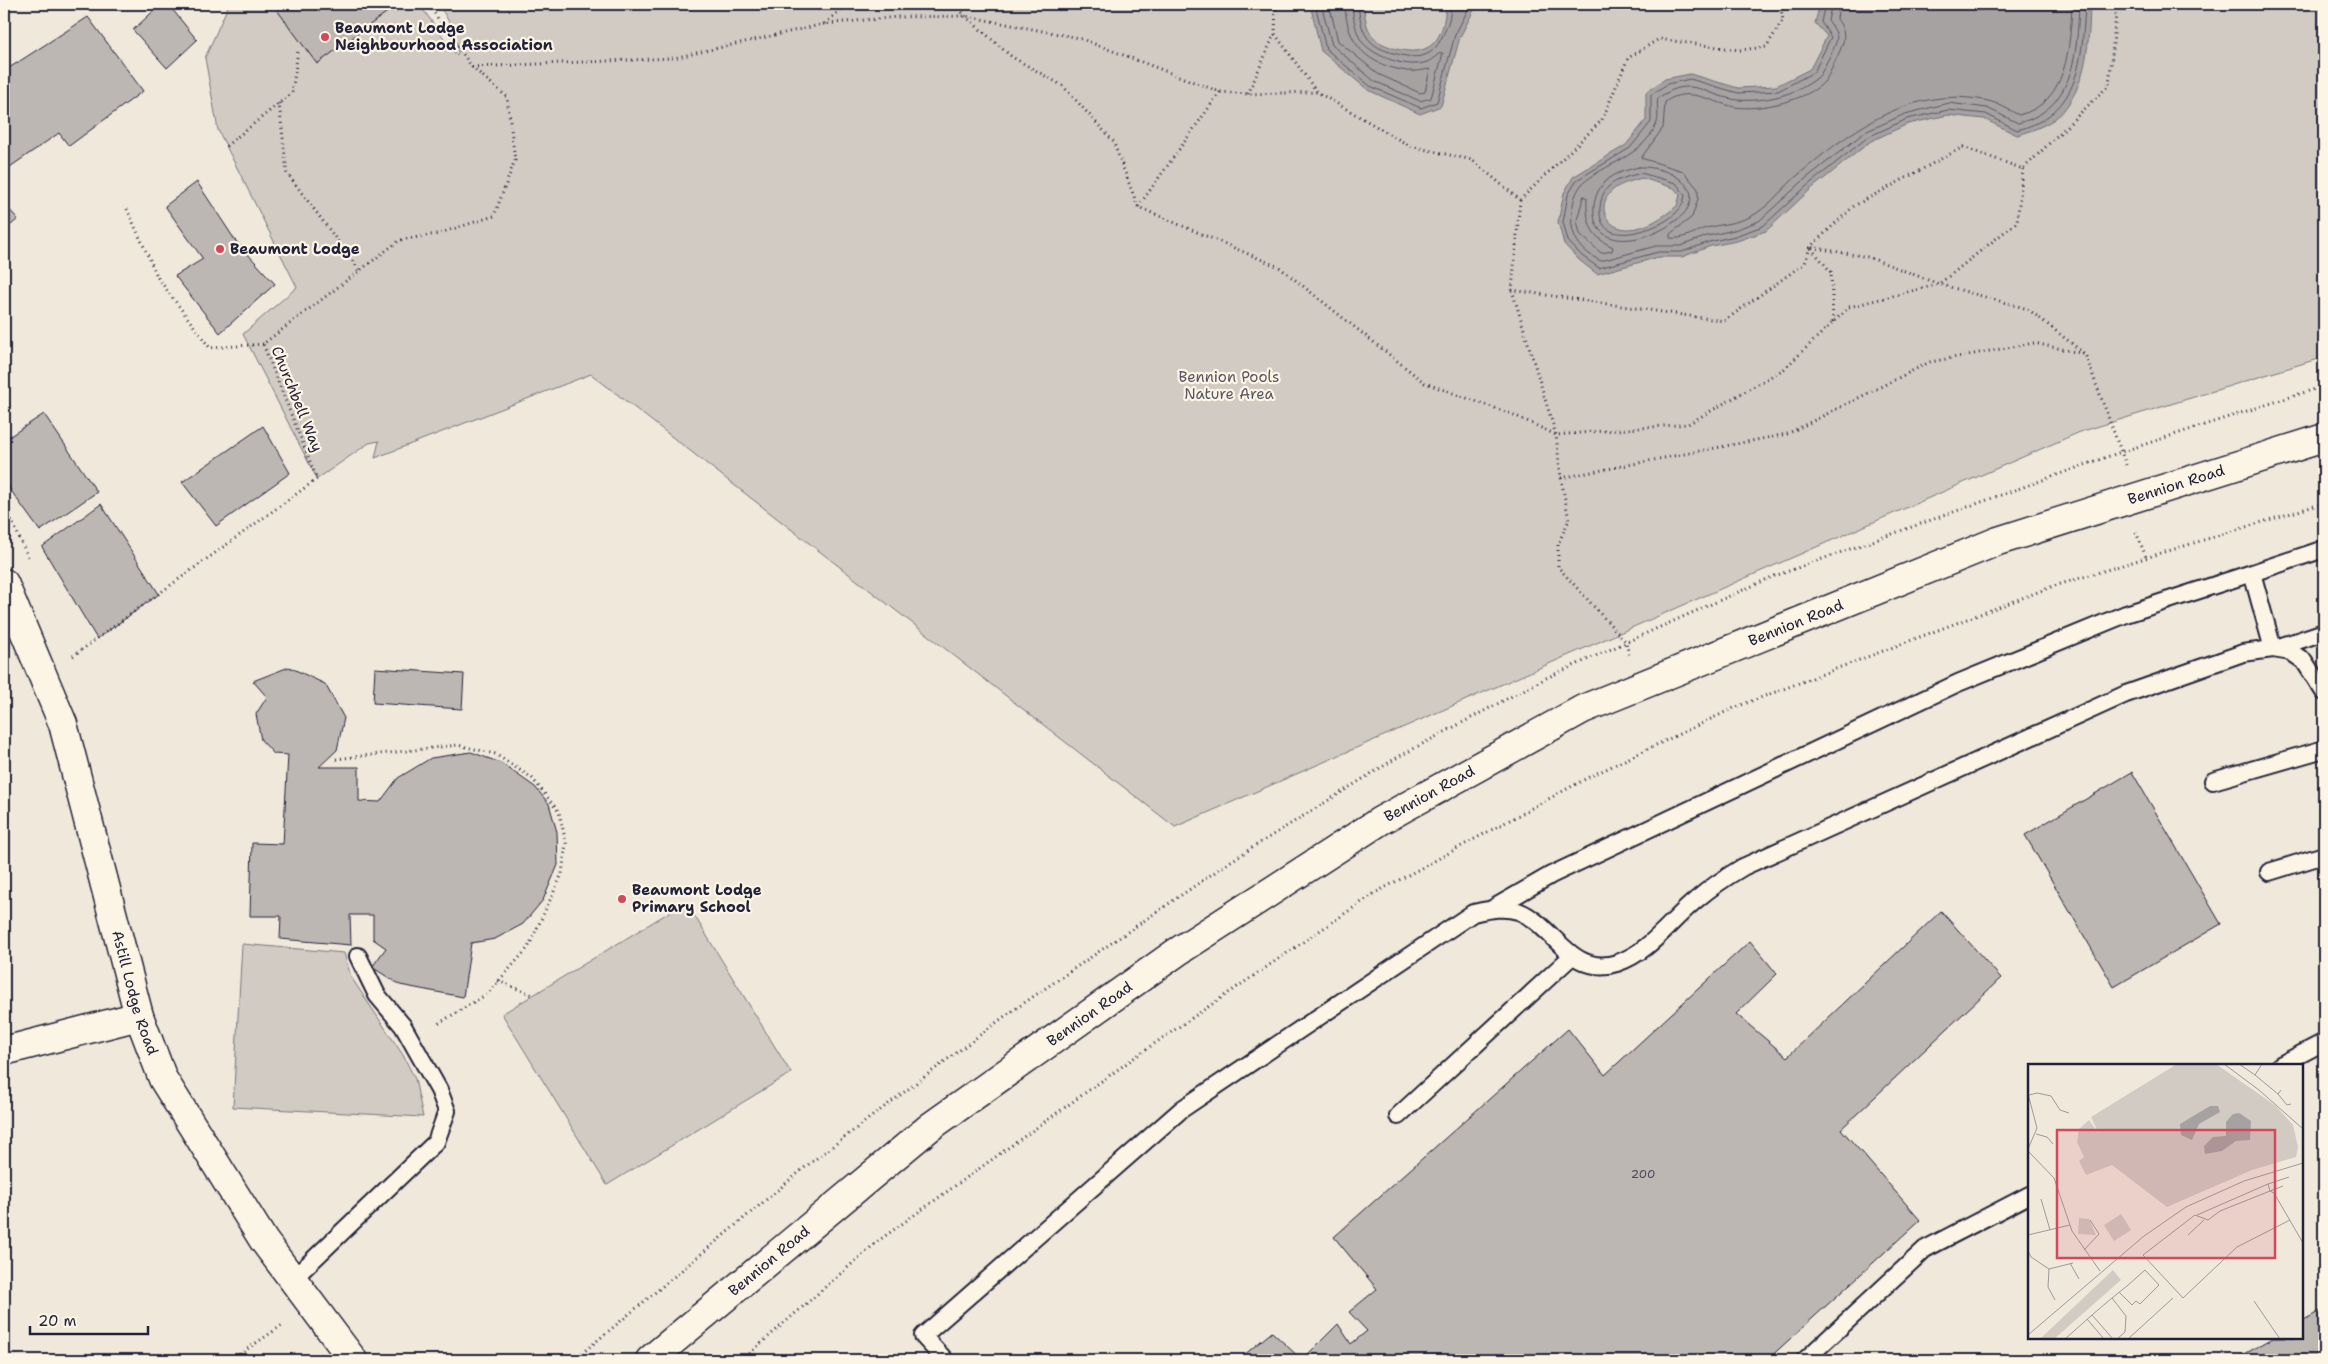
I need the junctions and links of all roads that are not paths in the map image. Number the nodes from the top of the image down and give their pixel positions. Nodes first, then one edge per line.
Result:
1 (2324, 438) edge
2 (2324, 549) edge
3 (2252, 573) junction
4 (4, 583) edge
5 (2324, 632) edge
6 (2273, 649) junction
7 (2324, 692) edge
8 (2324, 749) edge
9 (2213, 781) dead end
10 (2324, 855) edge
11 (2270, 872) dead end
12 (1491, 909) junction
13 (358, 956) dead end
14 (1572, 956) junction
15 (139, 1016) junction
16 (2324, 1042) edge
17 (4, 1051) edge
18 (2282, 1064) edge
19 (1398, 1116) dead end
20 (2028, 1196) edge
21 (294, 1278) junction
22 (353, 1360) edge
23 (650, 1360) edge
24 (944, 1360) edge
25 (1805, 1360) edge

1 - 23 street, Bennion Road
2 - 3 lane
3 - 6 lane
3 - 12 lane
4 - 15 street, Astill Lodge Road
5 - 6 lane
6 - 7 lane
6 - 14 lane
8 - 9 lane
10 - 11 lane
12 - 14 lane
12 - 24 lane
13 - 21 lane
14 - 19 lane
15 - 17 street
15 - 21 street, Astill Lodge Road
16 - 18 lane
20 - 25 lane
21 - 22 street, Astill Lodge Road

